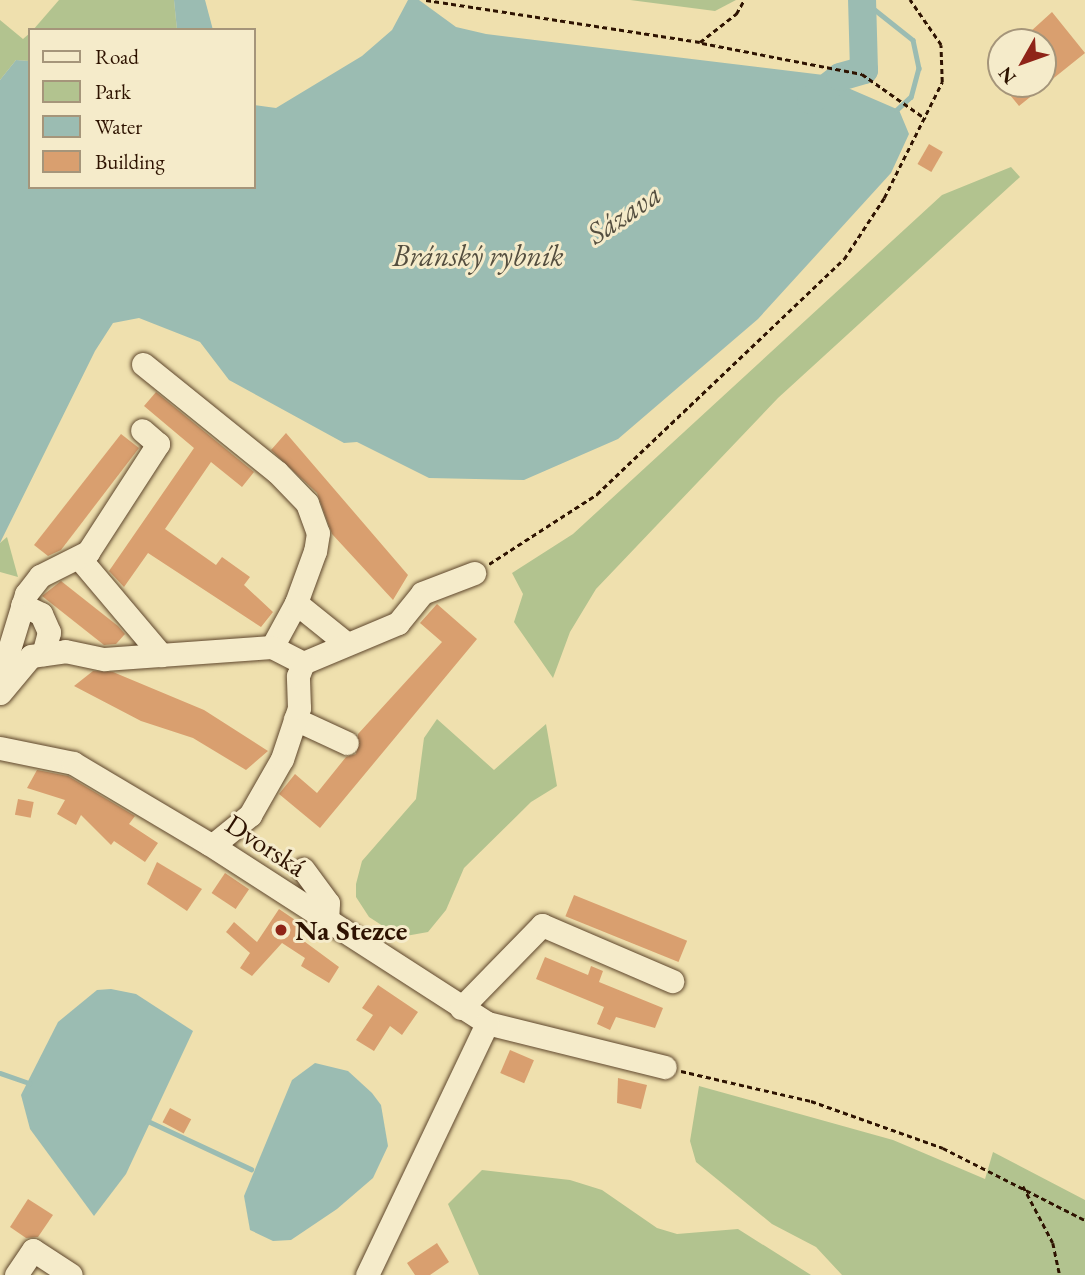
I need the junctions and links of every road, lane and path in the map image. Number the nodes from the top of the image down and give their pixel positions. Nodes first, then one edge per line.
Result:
1 (744, 0) edge
2 (909, 0) edge
3 (431, 1) edge
4 (701, 42) junction
5 (926, 119) junction
6 (144, 364) dead end
7 (142, 430) dead end
8 (80, 559) junction
9 (474, 573) joint
10 (296, 603) junction
11 (22, 605) junction
12 (347, 644) junction
13 (272, 647) junction
14 (43, 654) junction
15 (161, 655) junction
16 (303, 663) junction
17 (3, 688) edge
18 (295, 719) junction
19 (347, 743) dead end
20 (0, 748) edge
21 (213, 845) junction
22 (303, 869) dead end
23 (327, 920) junction
24 (672, 981) dead end
25 (461, 1007) junction
26 (487, 1023) junction
27 (665, 1067) joint
28 (1023, 1186) junction
29 (1085, 1220) edge
30 (16, 1275) edge
31 (71, 1275) edge
32 (367, 1275) edge
33 (1060, 1275) edge

1 - 4 path
2 - 5 path
3 - 4 path
4 - 5 path
5 - 9 path
6 - 10 street
7 - 8 street
8 - 11 street
8 - 15 street
9 - 12 street
10 - 12 street
10 - 13 street
11 - 14 street
11 - 17 street
12 - 16 street
13 - 15 street
13 - 16 street
14 - 15 street
14 - 17 street
16 - 18 street
18 - 19 street
18 - 21 street
20 - 21 street, Dvorská
21 - 23 street, Dvorská
22 - 23 street
23 - 25 street, Dvorská
24 - 25 street
25 - 26 street, Dvorská
26 - 27 street, Dvorská
26 - 32 street
27 - 28 path
28 - 29 path
28 - 33 path
30 - 31 street

